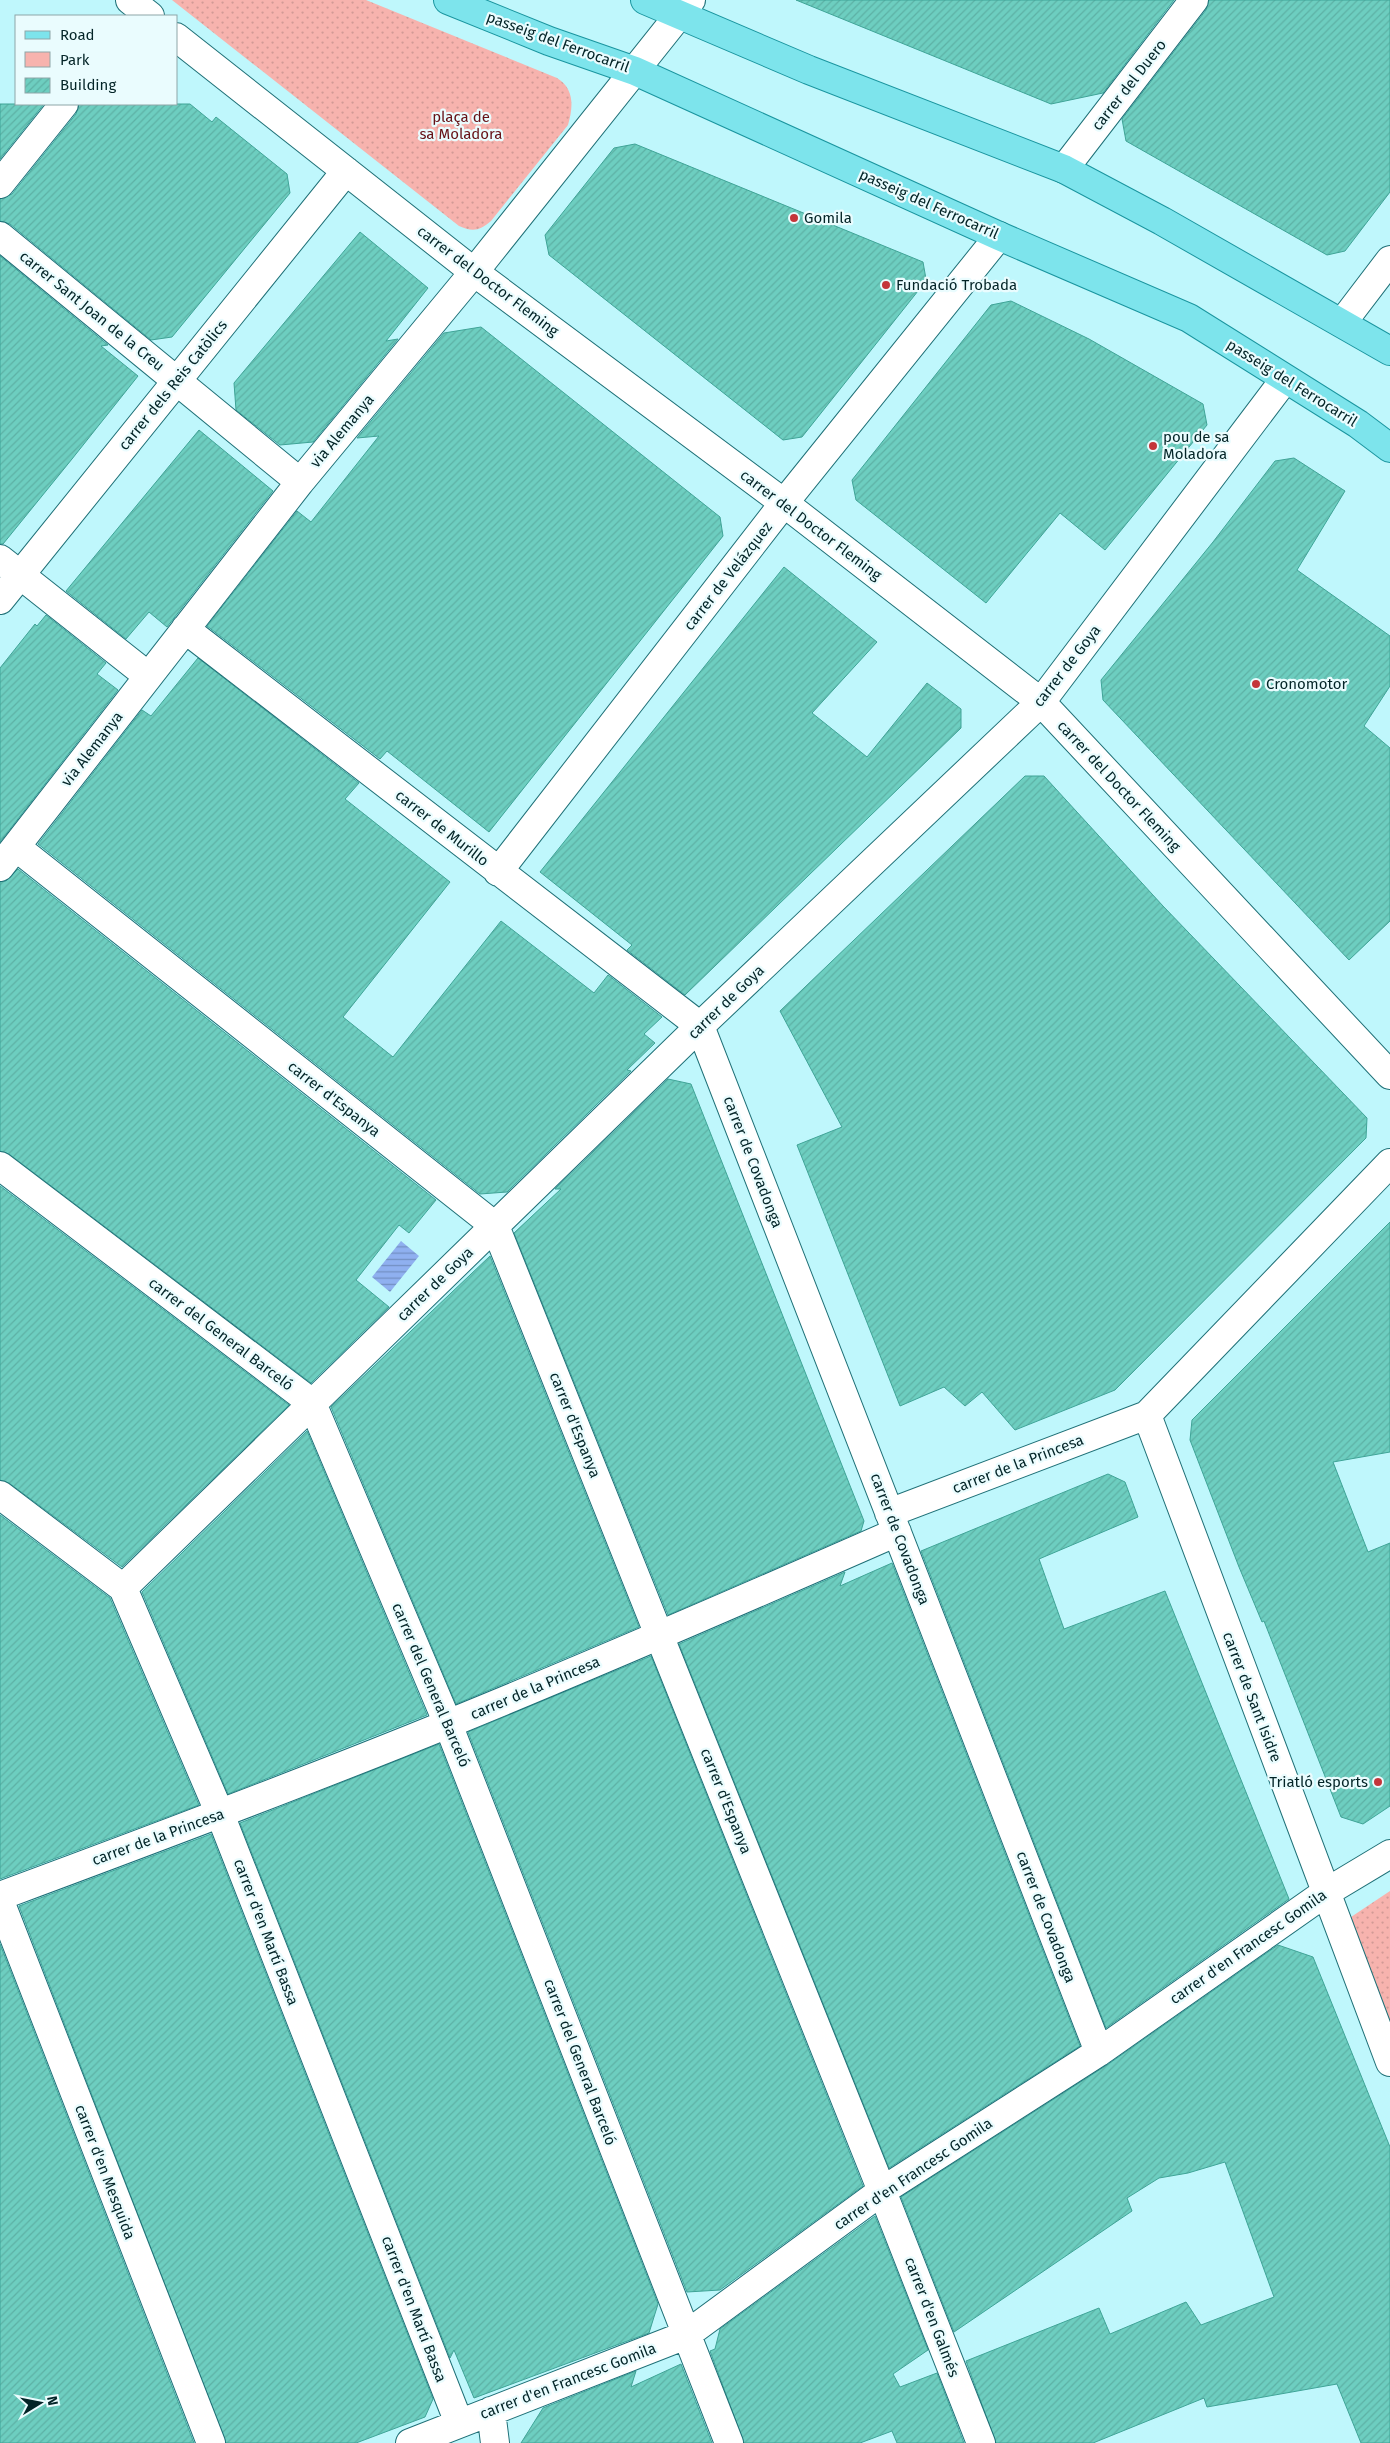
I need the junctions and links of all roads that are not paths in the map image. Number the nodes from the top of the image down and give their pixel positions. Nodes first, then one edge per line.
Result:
1 (448, 0) edge
2 (644, 0) edge
3 (1194, 0) edge
4 (685, 8) edge
5 (178, 39) edge
6 (635, 71) junction
7 (63, 105) edge
8 (1064, 169) junction
9 (346, 171) junction
10 (0, 184) edge
11 (0, 236) edge
12 (999, 236) junction
13 (1390, 260) edge
14 (474, 272) junction
15 (1342, 323) junction
16 (1390, 351) edge
17 (1285, 379) junction
18 (176, 381) junction
19 (1390, 448) edge
20 (300, 482) junction
21 (784, 503) junction
22 (10, 567) edge
23 (0, 600) edge
24 (185, 629) junction
25 (148, 676) junction
26 (1041, 702) junction
27 (8, 857) edge
28 (498, 872) junction
29 (700, 1026) junction
30 (1390, 1075) edge
31 (1390, 1163) edge
32 (0, 1166) edge
33 (495, 1226) junction
34 (312, 1403) junction
35 (1147, 1415) junction
36 (0, 1494) edge
37 (893, 1523) junction
38 (123, 1588) junction
39 (659, 1636) junction
40 (448, 1724) junction
41 (220, 1814) junction
42 (1390, 1854) edge
43 (1326, 1893) junction
44 (0, 1896) edge
45 (0, 1901) edge
46 (1099, 2052) junction
47 (1390, 2062) edge
48 (882, 2191) junction
49 (686, 2335) junction
50 (491, 2411) junction
51 (459, 2423) junction
52 (211, 2443) edge
53 (410, 2443) edge
54 (496, 2443) edge
55 (729, 2443) edge
56 (981, 2443) edge

1 - 6 main road, passeig del Ferrocarril
2 - 4 main road
3 - 8 street, carrer del Duero
4 - 6 street, via Alemanya
4 - 8 main road
5 - 9 street, carrer del Doctor Fleming
6 - 12 main road, passeig del Ferrocarril
6 - 14 street, via Alemanya
7 - 10 street
8 - 15 main road
9 - 14 street, carrer del Doctor Fleming
9 - 18 street, carrer dels Reis Catòlics
11 - 18 street, carrer Sant Joan de la Creu
12 - 17 main road, passeig del Ferrocarril
12 - 21 street, carrer de Velázquez
13 - 15 street
14 - 20 street, via Alemanya
14 - 21 street, carrer del Doctor Fleming
15 - 16 main road
17 - 19 main road, passeig del Ferrocarril
17 - 26 street, carrer de Goya
18 - 20 street, carrer Sant Joan de la Creu
18 - 22 street, carrer dels Reis Catòlics
20 - 24 street, via Alemanya
21 - 26 street, carrer del Doctor Fleming
21 - 28 street, carrer de Velázquez
22 - 23 street, carrer dels Reis Catòlics
22 - 25 street
24 - 25 street, via Alemanya
24 - 28 street, carrer de Murillo
25 - 27 street, via Alemanya
26 - 29 street, carrer de Goya
26 - 30 street, carrer del Doctor Fleming
27 - 33 street, carrer d'Espanya
28 - 29 street, carrer de Murillo
29 - 33 street, carrer de Goya
29 - 37 street, carrer de Covadonga
31 - 35 street
32 - 34 street, carrer del General Barceló
33 - 34 street, carrer de Goya
33 - 39 street, carrer d'Espanya
34 - 38 street, carrer de Goya
34 - 40 street, carrer del General Barceló
35 - 37 street, carrer de la Princesa
35 - 43 street, carrer de Sant Isidre
36 - 38 street, carrer d'en Martí Bassa
37 - 39 street, carrer de la Princesa
37 - 46 street, carrer de Covadonga
38 - 41 street, carrer d'en Martí Bassa
39 - 40 street, carrer de la Princesa
39 - 48 street, carrer d'Espanya
40 - 41 street, carrer de la Princesa
40 - 49 street, carrer del General Barceló
41 - 44 street, carrer de la Princesa
41 - 51 street, carrer d'en Martí Bassa
42 - 43 street, carrer d'en Francesc Gomila
43 - 46 street, carrer d'en Francesc Gomila
43 - 47 street, carrer de Sant Isidre
45 - 52 street, carrer d'en Mesquida
46 - 48 street, carrer d'en Francesc Gomila
48 - 49 street, carrer d'en Francesc Gomila
48 - 56 street, carrer d'en Galmés
49 - 50 street, carrer d'en Francesc Gomila
49 - 55 street, carrer del General Barceló
50 - 51 street, carrer d'en Francesc Gomila
50 - 54 street
51 - 53 street, carrer d'en Francesc Gomila

